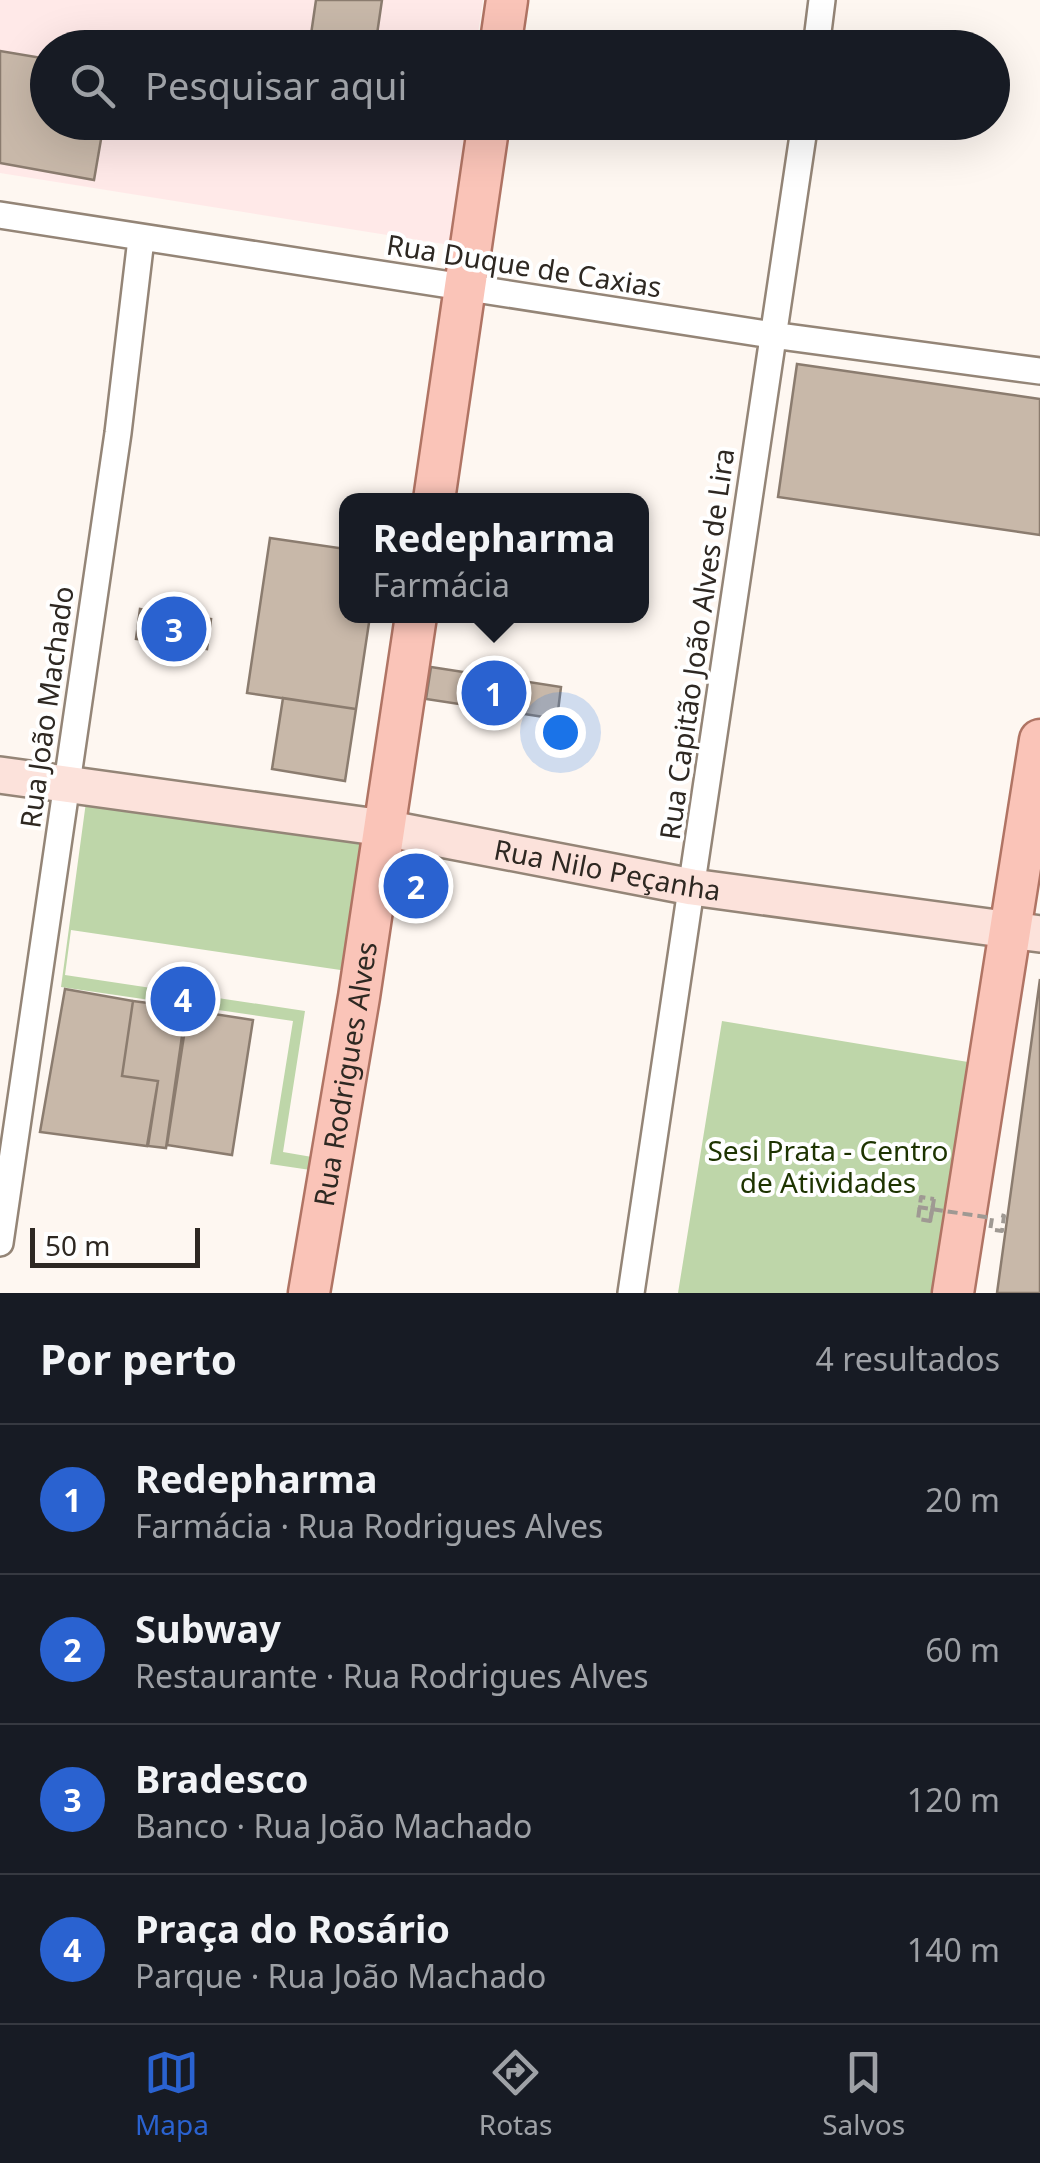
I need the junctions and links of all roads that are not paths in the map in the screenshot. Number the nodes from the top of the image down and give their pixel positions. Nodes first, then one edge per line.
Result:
1 (506, 0) edge
2 (822, 0) edge
3 (502, 30) edge
4 (818, 30) edge
5 (487, 140) edge
6 (802, 140) edge
7 (0, 215) edge
8 (141, 239) junction
9 (466, 287) junction
10 (772, 334) junction
11 (1040, 371) edge
12 (435, 493) edge
13 (415, 623) edge
14 (1040, 740) edge
15 (0, 775) edge
16 (66, 782) junction
17 (384, 828) junction
18 (692, 887) junction
19 (1024, 932) edge
20 (0, 1242) edge
21 (309, 1293) edge
22 (631, 1293) edge
23 (952, 1293) edge

1 - 3 main road
2 - 4 street
5 - 9 main road
6 - 10 street, Rua Capitão João Alves de Lira
7 - 8 street, Rua Duque de Caxias
8 - 9 street, Rua Duque de Caxias
8 - 16 street, Rua João Machado
9 - 10 street, Rua Duque de Caxias
9 - 12 main road
10 - 11 street, Rua Duque de Caxias
10 - 18 street, Rua Capitão João Alves de Lira
13 - 17 main road, Rua Rodrigues Alves
14 - 19 main road
15 - 16 street, Rua Nilo Peçanha
16 - 17 street, Rua Nilo Peçanha
16 - 20 street, Rua João Machado
17 - 18 street, Rua Nilo Peçanha
17 - 21 main road, Rua Rodrigues Alves
18 - 19 street, Rua Nilo Peçanha
18 - 22 street, Rua Capitão João Alves de Lira
19 - 23 main road

